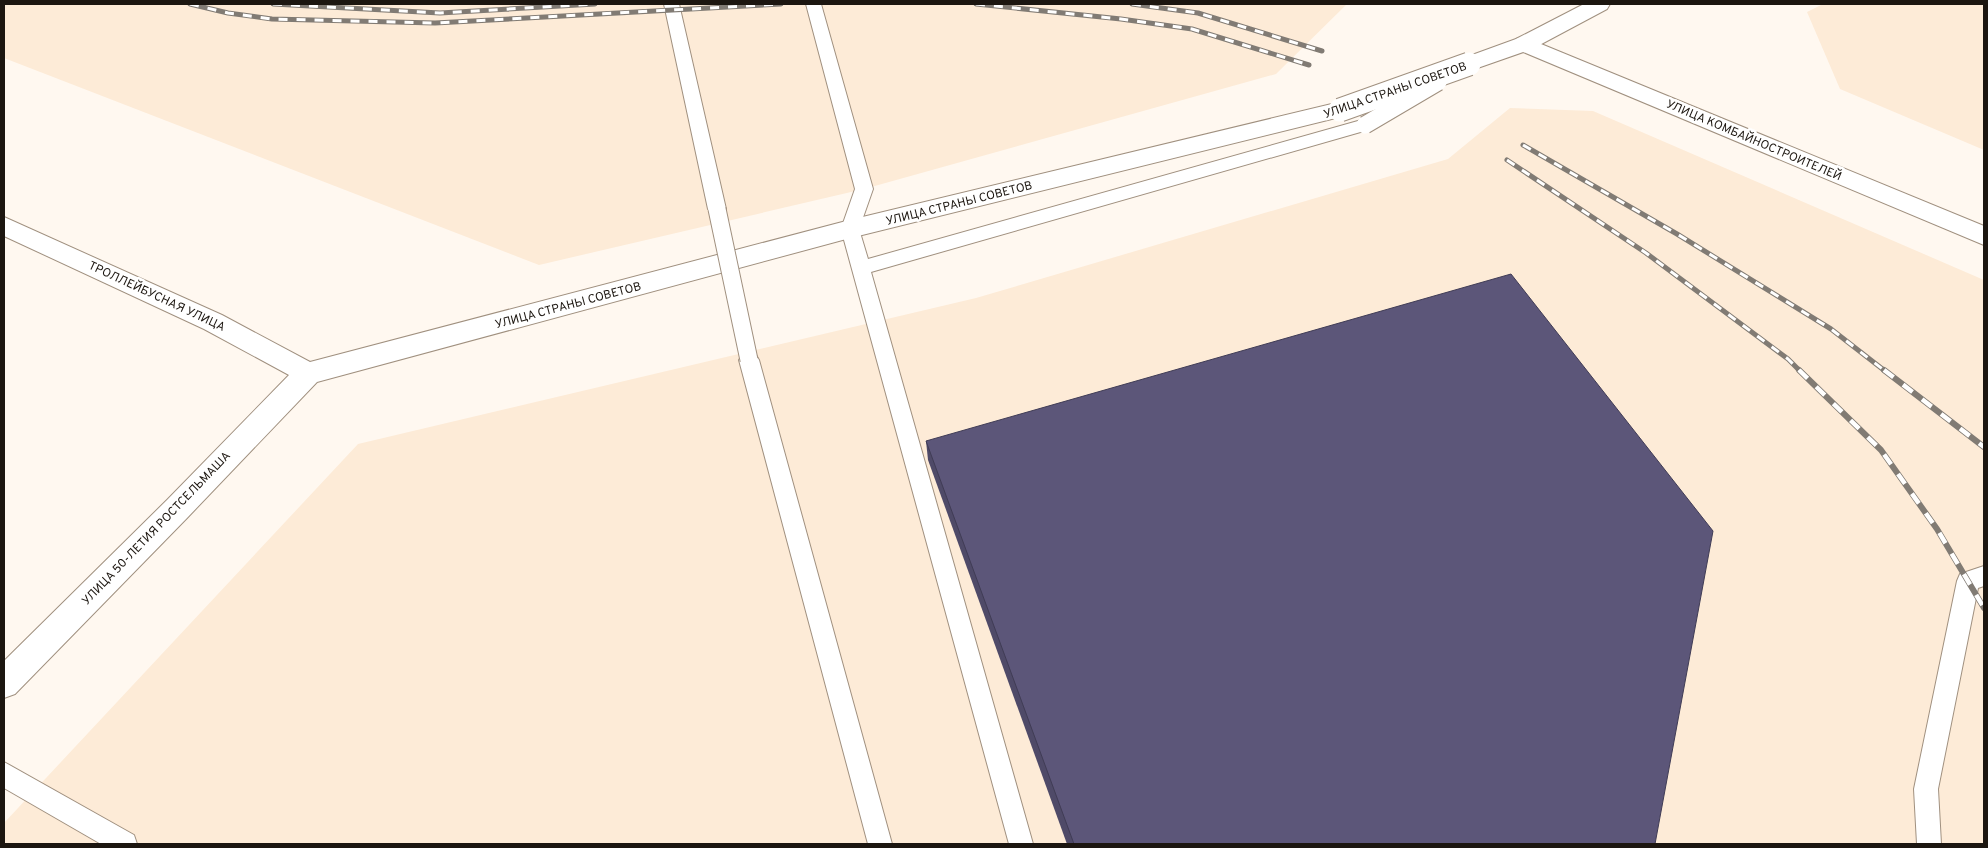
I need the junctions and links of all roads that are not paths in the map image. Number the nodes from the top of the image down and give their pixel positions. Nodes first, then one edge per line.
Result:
1 (671, 4) edge
2 (813, 4) edge
3 (1600, 4) edge
4 (1524, 44) junction
5 (1469, 64) junction
6 (4, 226) edge
7 (850, 229) junction
8 (1984, 236) edge
9 (861, 268) junction
10 (308, 372) junction
11 (1984, 576) edge
12 (4, 683) edge
13 (4, 774) edge
14 (125, 844) edge
15 (880, 844) edge
16 (1021, 844) edge
17 (1928, 844) edge

1 - 15 lane, bridge
2 - 7 lane
3 - 4 main road, УЛИЦА СТРАНЫ СОВЕТОВ
4 - 5 main road, УЛИЦА СТРАНЫ СОВЕТОВ
4 - 8 main road, УЛИЦА КОМБАЙНОСТРОИТЕЛЕЙ
5 - 7 main road, УЛИЦА СТРАНЫ СОВЕТОВ, bridge
5 - 9 lane, bridge
6 - 10 main road, ТРОЛЛЕЙБУСНАЯ УЛИЦА
7 - 9 lane
7 - 10 main road, УЛИЦА СТРАНЫ СОВЕТОВ
9 - 16 lane
10 - 12 main road, УЛИЦА 50-ЛЕТИЯ РОСТСЕЛЬМАША
11 - 17 lane
13 - 14 lane

